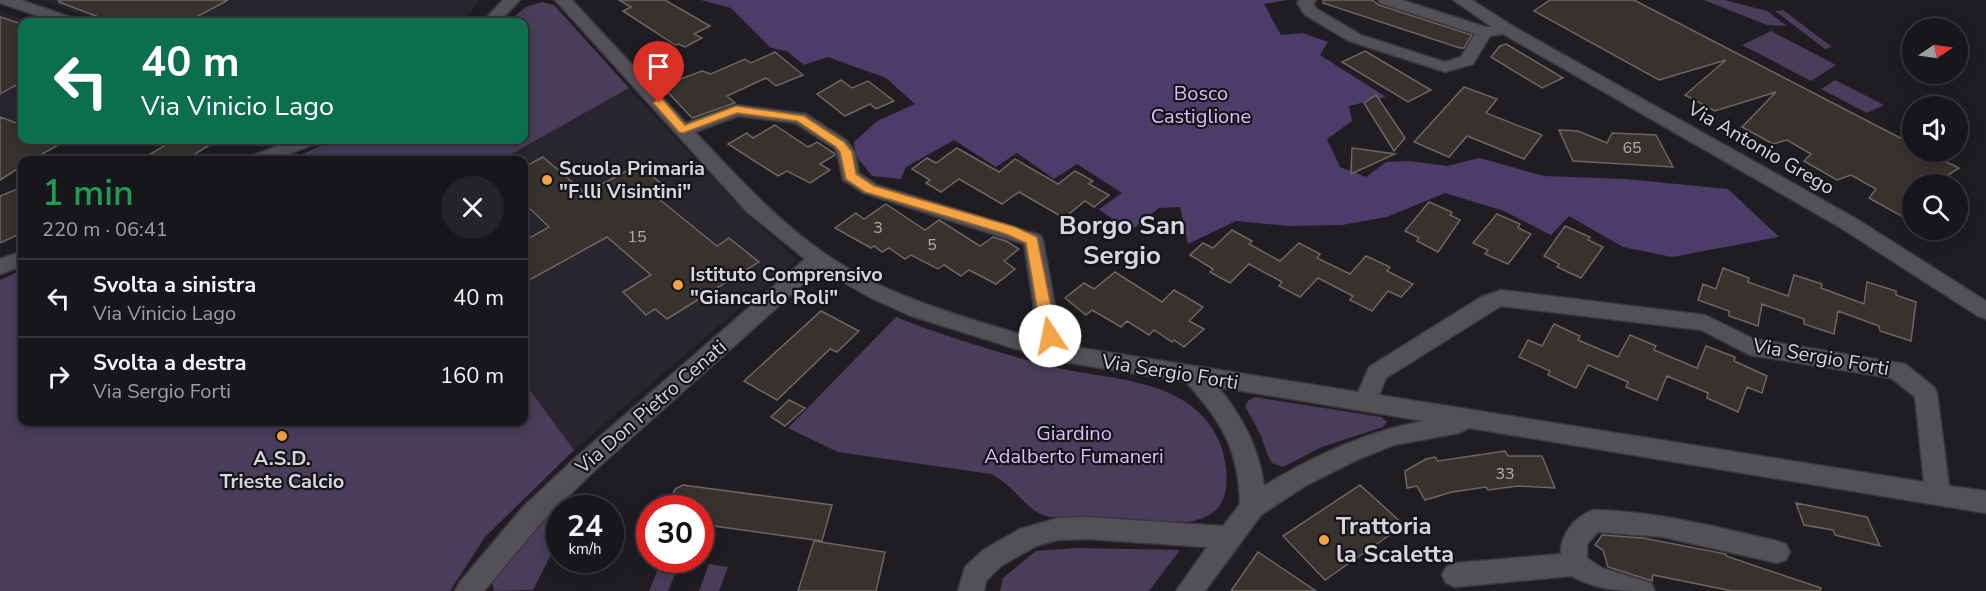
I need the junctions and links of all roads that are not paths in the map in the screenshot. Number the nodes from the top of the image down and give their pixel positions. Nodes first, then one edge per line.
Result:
1 (6, 0) edge
2 (512, 0) edge
3 (563, 0) edge
4 (1308, 0) edge
5 (1386, 0) edge
6 (1461, 0) edge
7 (58, 18) edge
8 (494, 18) edge
9 (1510, 31) junction
10 (1485, 32) junction
11 (683, 129) junction
12 (298, 144) edge
13 (268, 156) edge
14 (818, 259) junction
15 (18, 260) edge
16 (0, 267) edge
17 (1986, 311) edge
18 (1052, 352) junction
19 (1194, 376) junction
20 (1365, 403) junction
21 (1484, 421) junction
22 (1938, 495) junction
23 (1986, 502) edge
24 (1252, 507) junction
25 (1229, 537) junction
26 (1777, 552) dead end
27 (1575, 564) junction
28 (1455, 575) dead end
29 (468, 591) edge
30 (971, 591) edge
31 (1190, 591) edge
32 (1642, 591) edge

1 - 7 street
2 - 8 street
3 - 11 street, Via Sergio Forti
4 - 10 street
5 - 10 street
6 - 9 street, Via Antonio Grego
9 - 10 street
9 - 17 street, Via Antonio Grego
11 - 14 street, Via Sergio Forti
11 - 18 street
12 - 13 street
14 - 18 street, Via Sergio Forti
14 - 29 street, Via Don Pietro Cenati
15 - 16 street
18 - 19 street, Via Sergio Forti
19 - 20 street, Via Sergio Forti
19 - 24 street
20 - 21 street, Via Sergio Forti
20 - 22 street, Via Sergio Forti
21 - 22 street, Via Sergio Forti
21 - 24 street
22 - 23 street, Via Sergio Forti
24 - 25 street
25 - 30 street
25 - 31 street
26 - 27 street
27 - 28 street
27 - 32 street

